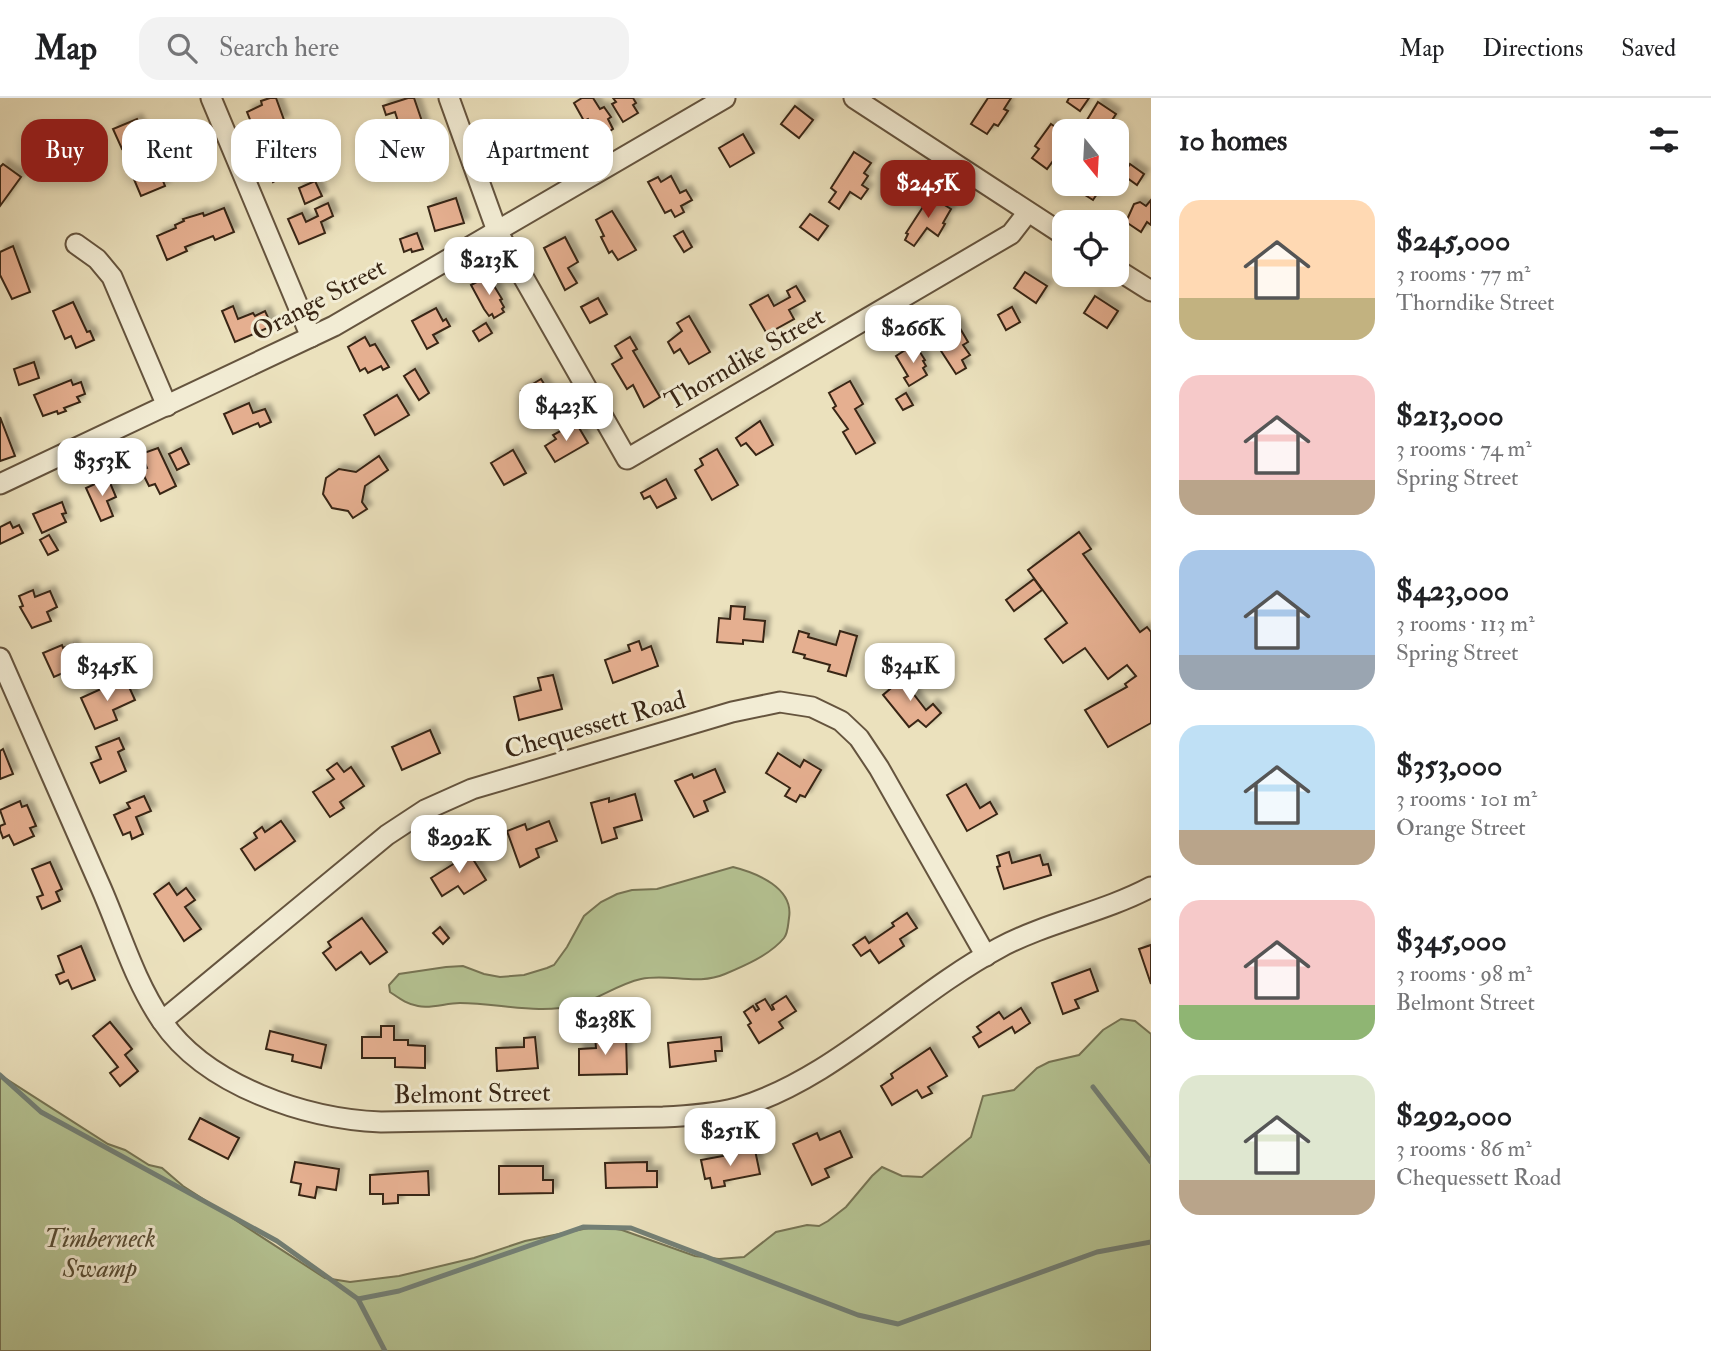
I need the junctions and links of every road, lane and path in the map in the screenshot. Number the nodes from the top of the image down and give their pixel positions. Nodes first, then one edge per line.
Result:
1 (211, 98) edge
2 (449, 98) edge
3 (724, 98) edge
4 (854, 98) edge
5 (1028, 212) junction
6 (1052, 227) edge
7 (497, 231) junction
8 (76, 244) dead end
9 (1129, 277) edge
10 (1151, 291) edge
11 (311, 337) junction
12 (167, 406) junction
13 (0, 484) edge
14 (0, 658) edge
15 (1151, 887) edge
16 (986, 956) junction
17 (162, 1021) junction

1 - 11 street
2 - 7 street
3 - 7 street, Orange Street
4 - 5 street
5 - 6 street
5 - 7 street, Thorndike Street
7 - 11 street, Orange Street
8 - 12 street
9 - 10 street
11 - 12 street, Orange Street
12 - 13 street, Orange Street
14 - 17 street, Belmont Street
15 - 16 street, Belmont Street
16 - 17 street, Belmont Street
16 - 17 street, Chequessett Road

